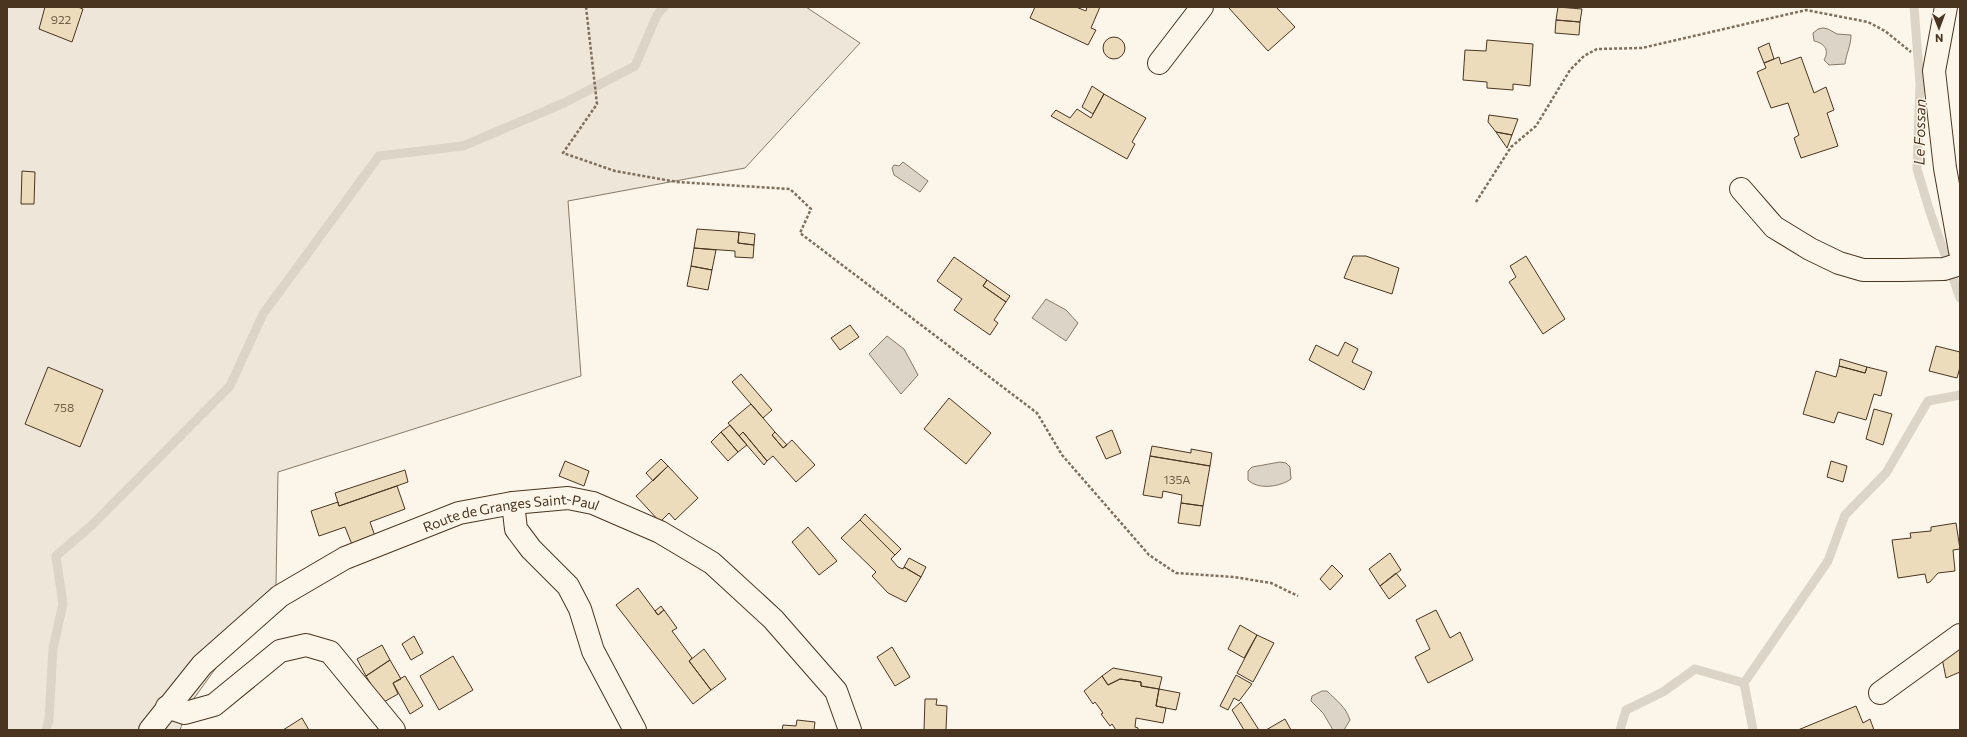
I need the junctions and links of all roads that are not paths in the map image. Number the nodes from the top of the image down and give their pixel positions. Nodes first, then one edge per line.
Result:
1 (1202, 7) edge
2 (1946, 7) edge
3 (1159, 63) dead end
4 (1741, 189) dead end
5 (1960, 250) edge
6 (1960, 264) edge
7 (513, 503) junction
8 (1960, 635) edge
9 (1880, 693) dead end
10 (176, 710) junction
11 (150, 730) edge
12 (394, 730) edge
13 (635, 730) edge
14 (850, 730) edge

1 - 3 street
2 - 5 street
4 - 6 street
7 - 10 street, Route de Granges Saint-Paul
7 - 13 street
7 - 14 street, Route de Granges Saint-Paul
8 - 9 street
10 - 11 street, Route de Granges Saint-Paul
10 - 12 street

